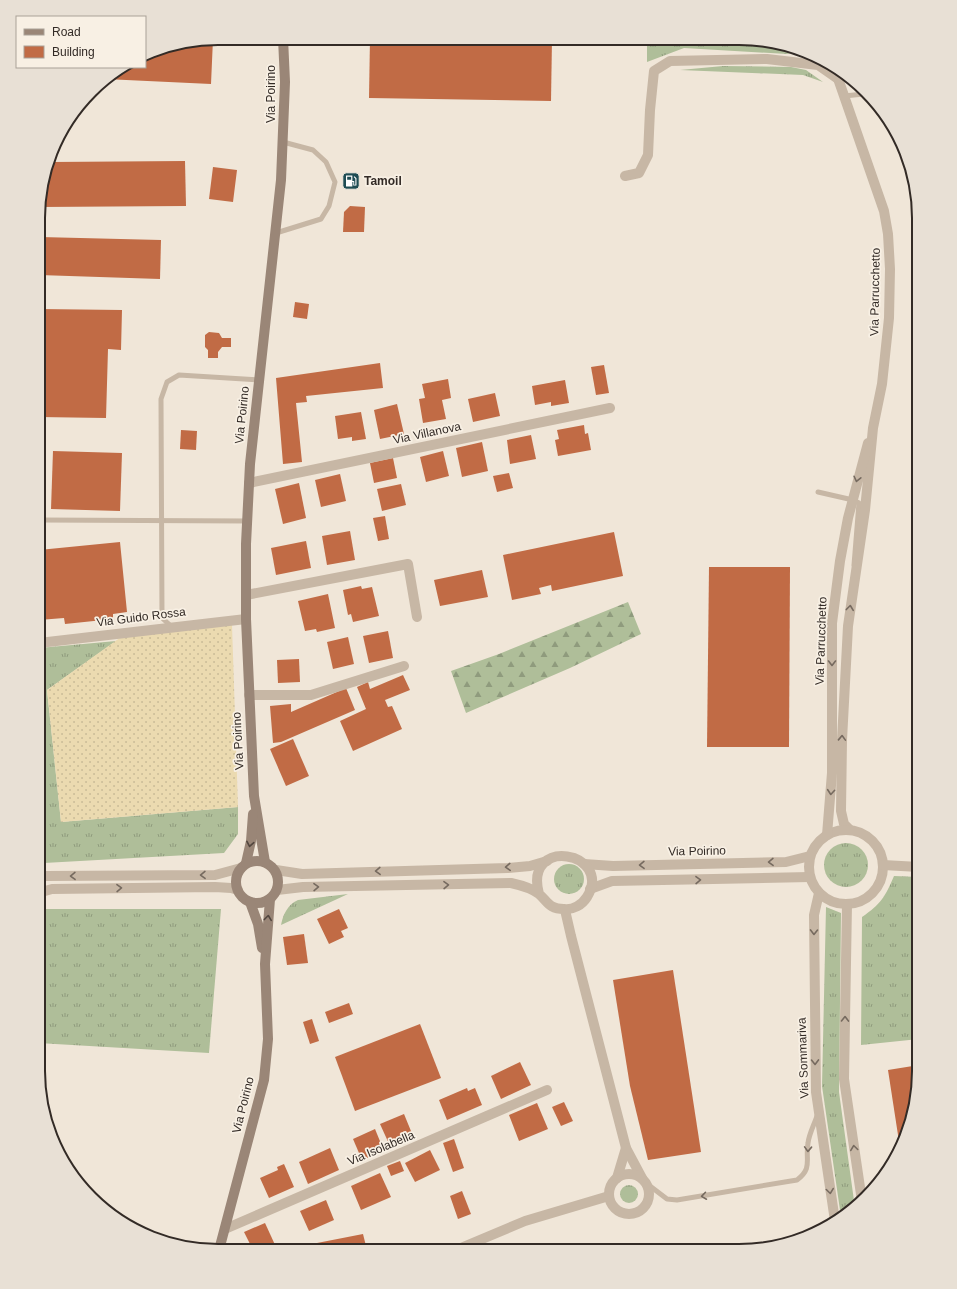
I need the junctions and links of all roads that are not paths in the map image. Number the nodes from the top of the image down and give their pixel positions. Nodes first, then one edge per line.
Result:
1 (283, 45) edge
2 (837, 75) edge
3 (838, 79) junction
4 (859, 94) edge
5 (844, 96) junction
6 (283, 142) junction
7 (625, 176) dead end
8 (276, 233) junction
9 (259, 380) junction
10 (610, 408) dead end
11 (873, 428) junction
12 (249, 483) junction
13 (818, 492) dead end
14 (853, 500) junction
15 (45, 520) edge
16 (247, 520) junction
17 (163, 521) junction
18 (855, 572) junction
19 (246, 595) junction
20 (417, 617) dead end
21 (246, 619) junction
22 (171, 626) junction
23 (45, 642) edge
24 (404, 666) dead end
25 (249, 695) junction
26 (254, 796) junction
27 (850, 830) junction
28 (827, 835) junction
29 (810, 856) junction
30 (547, 861) junction
31 (265, 862) junction
32 (584, 864) junction
33 (243, 865) junction
34 (883, 865) junction
35 (912, 867) edge
36 (276, 870) junction
37 (45, 876) edge
38 (810, 877) junction
39 (590, 889) junction
40 (238, 890) junction
41 (277, 890) junction
42 (45, 892) edge
43 (819, 893) junction
44 (539, 894) junction
45 (270, 899) junction
46 (250, 902) junction
47 (847, 904) junction
48 (565, 910) junction
49 (265, 964) junction
50 (547, 1090) dead end
51 (819, 1112) junction
52 (626, 1148) junction
53 (618, 1178) junction
54 (644, 1181) junction
55 (861, 1193) edge
56 (609, 1196) junction
57 (834, 1216) edge
58 (224, 1229) junction
59 (220, 1244) edge
60 (470, 1244) edge

1 - 6 main road, Via Poirino
2 - 3 street, Via Parrucchetto
3 - 5 street, Via Parrucchetto
3 - 7 street
4 - 5 lane
5 - 11 street, Via Parrucchetto
6 - 8 main road, Via Poirino
6 - 8 lane
8 - 9 main road, Via Poirino
9 - 12 main road, Via Poirino
9 - 17 lane
10 - 12 street, Via Villanova
11 -> 14 street, Via Parrucchetto
11 - 18 street, Via Parrucchetto
12 - 16 main road, Via Poirino
13 - 14 lane
14 - 18 lane
14 -> 28 street, Via Parrucchetto
15 - 17 lane
16 - 17 lane
16 - 19 main road, Via Poirino
17 - 22 lane
27 -> 18 street, Via Parrucchetto
19 - 20 street
19 - 21 main road, Via Poirino
21 - 22 street, Via Guido Rossa
21 - 25 main road, Via Poirino
22 - 23 street, Via Guido Rossa
24 - 25 street
25 - 26 main road, Via Poirino
26 - 31 main road, Via Poirino
26 -> 33 main road, Via Poirino
27 - 28 street
27 - 34 street
28 - 29 street
29 -> 32 street, Via Poirino
29 - 38 street
30 - 32 street
30 -> 36 street
30 - 44 street
31 - 33 main road
31 - 36 main road
32 - 39 street
33 -> 37 street
33 - 40 main road
34 - 35 street
34 - 47 street
36 - 41 main road
39 -> 38 street
38 - 43 street
39 - 48 street
42 -> 40 street
40 - 46 main road
41 -> 44 street
41 - 45 main road
43 - 47 street
43 -> 51 street, Via Sommariva
44 - 48 street
45 - 46 main road
49 -> 45 main road, Via Poirino
46 - 49 main road, Via Poirino
55 -> 47 street
48 - 52 street
49 - 58 main road, Via Poirino
50 - 58 street, Via Isolabella
51 -> 54 lane
51 -> 57 street, Via Sommariva
52 - 53 street
52 - 54 street
53 - 54 street
53 - 56 street
54 - 56 street
56 - 60 street
58 - 59 main road, Via Poirino

